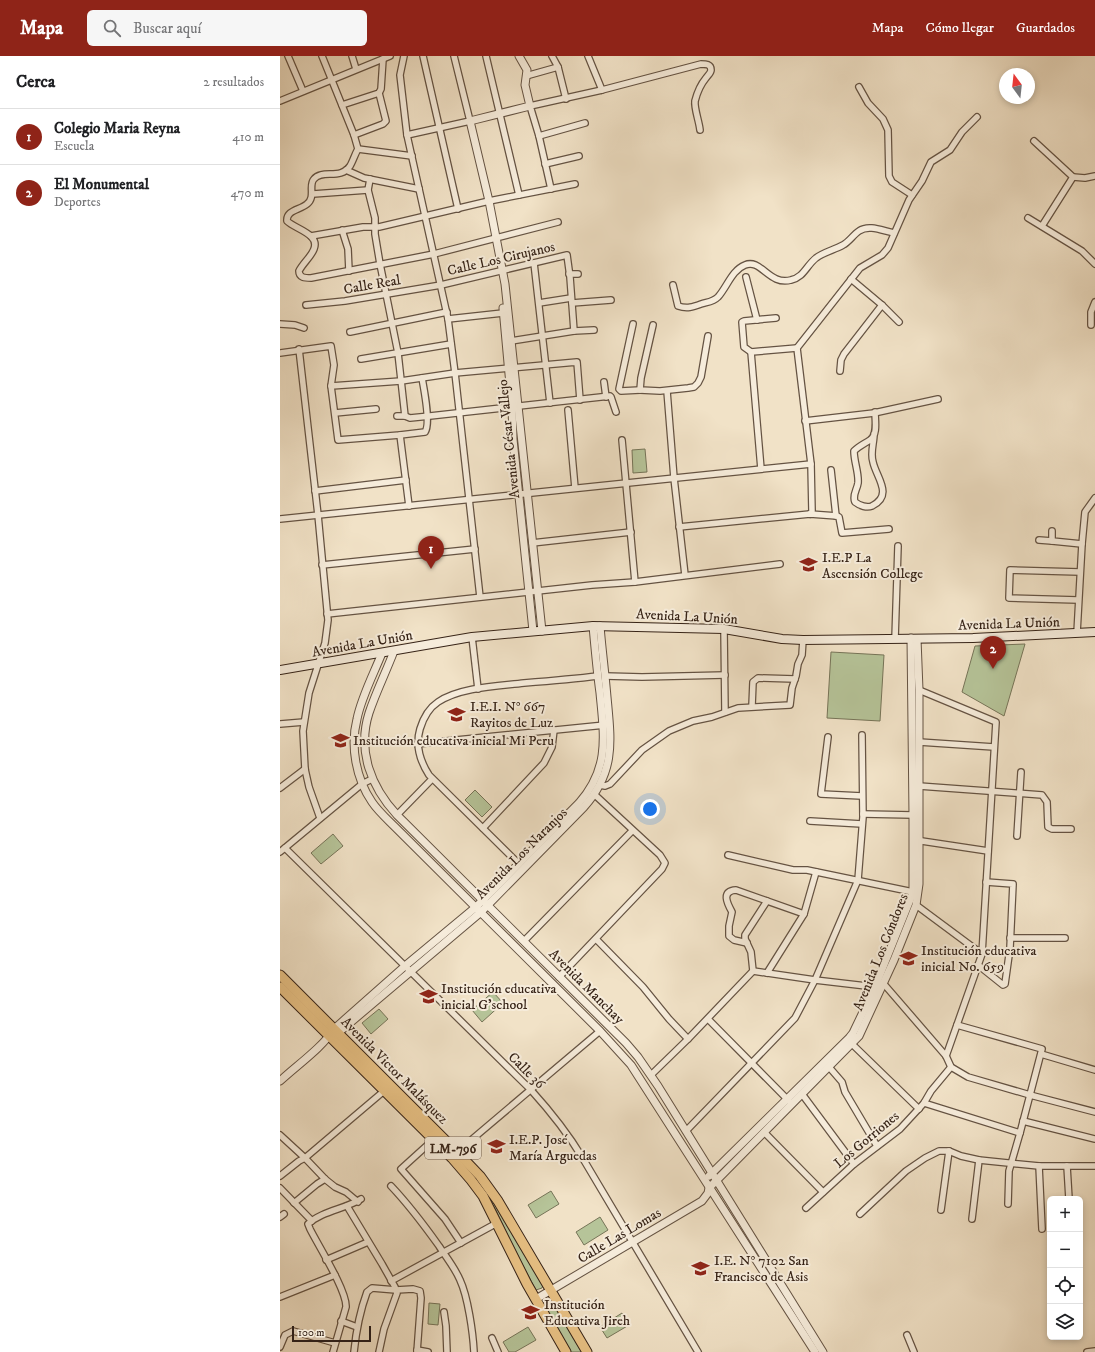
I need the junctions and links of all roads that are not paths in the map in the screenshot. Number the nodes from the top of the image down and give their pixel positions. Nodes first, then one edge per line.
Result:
1 (288, 56) edge
2 (322, 56) edge
3 (352, 56) edge
4 (404, 56) edge
5 (423, 56) edge
6 (454, 56) edge
7 (486, 56) edge
8 (519, 56) edge
9 (552, 56) edge
10 (588, 56) edge
11 (387, 57) edge
12 (558, 67) junction
13 (356, 69) junction
14 (526, 76) junction
15 (332, 80) junction
16 (859, 87) dead end
17 (602, 90) junction
18 (303, 91) junction
19 (379, 93) junction
20 (566, 99) junction
21 (280, 101) edge
22 (342, 105) junction
23 (530, 106) junction
24 (500, 113) junction
25 (977, 117) dead end
26 (470, 120) junction
27 (585, 124) dead end
28 (440, 128) junction
29 (700, 130) dead end
30 (354, 135) junction
31 (407, 135) junction
32 (539, 136) junction
33 (1034, 141) dead end
34 (358, 149) junction
35 (412, 156) junction
36 (579, 156) dead end
37 (545, 164) junction
38 (346, 170) junction
39 (1095, 176) edge
40 (1073, 177) junction
41 (370, 179) junction
42 (575, 184) dead end
43 (419, 189) junction
44 (550, 189) junction
45 (368, 190) junction
46 (312, 194) junction
47 (519, 195) junction
48 (912, 195) junction
49 (489, 201) junction
50 (458, 209) junction
51 (288, 216) junction
52 (425, 217) junction
53 (1028, 218) dead end
54 (281, 219) edge
55 (558, 222) dead end
56 (1042, 226) junction
57 (375, 227) junction
58 (342, 230) junction
59 (894, 233) junction
60 (311, 236) junction
61 (496, 237) junction
62 (434, 254) junction
63 (534, 263) junction
64 (380, 264) junction
65 (1095, 264) edge
66 (349, 271) junction
67 (501, 271) junction
68 (569, 274) junction
69 (578, 274) dead end
70 (746, 277) dead end
71 (851, 279) junction
72 (441, 285) junction
73 (673, 285) dead end
74 (386, 294) junction
75 (611, 300) dead end
76 (571, 301) junction
77 (1095, 302) edge
78 (538, 303) junction
79 (306, 305) dead end
80 (882, 305) junction
81 (446, 312) junction
82 (503, 313) junction
83 (776, 318) dead end
84 (448, 319) junction
85 (757, 320) junction
86 (899, 322) dead end
87 (392, 323) junction
88 (280, 324) edge
89 (633, 324) dead end
90 (653, 325) dead end
91 (1091, 325) dead end
92 (304, 328) dead end
93 (594, 330) dead end
94 (350, 332) dead end
95 (574, 332) junction
96 (542, 336) junction
97 (708, 336) dead end
98 (511, 341) junction
99 (451, 344) junction
100 (796, 348) junction
101 (299, 350) junction
102 (751, 352) junction
103 (280, 353) edge
104 (398, 353) junction
105 (361, 359) dead end
106 (546, 364) junction
107 (510, 367) junction
108 (840, 371) dead end
109 (455, 372) junction
110 (422, 378) junction
111 (401, 381) junction
112 (604, 382) dead end
113 (331, 386) junction
114 (640, 390) junction
115 (667, 391) junction
116 (606, 396) junction
117 (938, 399) dead end
118 (580, 400) junction
119 (550, 403) junction
120 (514, 406) junction
121 (376, 409) dead end
122 (568, 410) dead end
123 (459, 412) junction
124 (616, 412) dead end
125 (875, 412) junction
126 (335, 413) junction
127 (397, 416) dead end
128 (405, 416) junction
129 (427, 416) junction
130 (805, 421) junction
131 (874, 434) junction
132 (400, 435) junction
133 (622, 440) dead end
134 (811, 464) junction
135 (761, 469) junction
136 (831, 470) dead end
137 (674, 478) junction
138 (406, 480) junction
139 (626, 483) junction
140 (575, 488) junction
141 (315, 491) junction
142 (519, 494) junction
143 (527, 494) junction
144 (1095, 498) edge
145 (469, 499) junction
146 (409, 506) junction
147 (810, 514) junction
148 (318, 515) junction
149 (836, 516) junction
150 (280, 519) edge
151 (679, 527) junction
152 (889, 528) dead end
153 (1052, 531) dead end
154 (630, 532) junction
155 (1038, 540) dead end
156 (1052, 541) junction
157 (532, 543) junction
158 (1082, 544) junction
159 (898, 546) dead end
160 (474, 549) junction
161 (780, 564) dead end
162 (322, 565) junction
163 (1080, 572) junction
164 (685, 575) junction
165 (635, 582) junction
166 (537, 591) junction
167 (529, 592) junction
168 (480, 597) junction
169 (1078, 600) junction
170 (327, 614) junction
171 (596, 626) junction
172 (724, 629) junction
173 (538, 631) junction
174 (1095, 632) edge
175 (1077, 633) junction
176 (472, 638) junction
177 (895, 639) junction
178 (914, 639) junction
179 (802, 640) junction
180 (394, 650) junction
181 (382, 653) junction
182 (318, 664) junction
183 (280, 670) edge
184 (601, 676) junction
185 (725, 676) junction
186 (795, 679) junction
187 (478, 689) junction
188 (919, 690) junction
189 (752, 706) junction
190 (725, 712) junction
191 (304, 722) junction
192 (280, 724) edge
193 (606, 725) junction
194 (554, 730) junction
195 (862, 735) dead end
196 (828, 737) dead end
197 (919, 742) junction
198 (417, 744) junction
199 (994, 747) junction
200 (305, 769) junction
201 (1021, 772) dead end
202 (372, 779) junction
203 (432, 779) junction
204 (362, 784) junction
205 (600, 786) junction
206 (919, 786) junction
207 (280, 788) edge
208 (992, 791) junction
209 (1020, 793) junction
210 (594, 795) junction
211 (862, 796) junction
212 (863, 814) junction
213 (397, 815) junction
214 (914, 815) junction
215 (320, 818) junction
216 (810, 821) dead end
217 (862, 824) junction
218 (483, 828) junction
219 (1072, 830) dead end
220 (632, 831) junction
221 (1017, 836) dead end
222 (916, 840) junction
223 (282, 850) edge
224 (988, 851) junction
225 (728, 855) dead end
226 (519, 864) junction
227 (816, 872) junction
228 (858, 880) junction
229 (986, 882) junction
230 (912, 892) junction
231 (767, 901) junction
232 (485, 903) junction
233 (916, 905) junction
234 (478, 910) junction
235 (804, 914) junction
236 (1010, 938) junction
237 (1065, 938) dead end
238 (596, 939) junction
239 (524, 941) junction
240 (747, 943) junction
241 (982, 954) junction
242 (978, 965) junction
243 (407, 969) junction
244 (753, 971) junction
245 (768, 973) junction
246 (280, 975) edge
247 (559, 977) junction
248 (815, 980) junction
249 (884, 983) junction
250 (280, 986) edge
251 (875, 987) junction
252 (708, 1018) junction
253 (957, 1025) junction
254 (600, 1031) junction
255 (334, 1033) junction
256 (688, 1039) junction
257 (852, 1044) junction
258 (1040, 1054) junction
259 (946, 1056) junction
260 (752, 1063) junction
261 (829, 1067) junction
262 (952, 1067) junction
263 (1095, 1070) edge
264 (651, 1075) junction
265 (280, 1081) edge
266 (531, 1090) junction
267 (384, 1091) junction
268 (802, 1094) junction
269 (1030, 1095) junction
270 (790, 1102) junction
271 (924, 1103) junction
272 (919, 1109) junction
273 (1095, 1112) edge
274 (1023, 1121) junction
275 (686, 1131) junction
276 (764, 1132) junction
277 (1020, 1133) junction
278 (280, 1135) edge
279 (1095, 1139) edge
280 (433, 1140) junction
281 (877, 1146) junction
282 (457, 1152) junction
283 (949, 1152) junction
284 (305, 1158) junction
285 (979, 1160) junction
286 (854, 1164) junction
287 (1011, 1164) junction
288 (1038, 1166) junction
289 (1067, 1166) junction
290 (1095, 1166) edge
291 (280, 1176) edge
292 (714, 1177) junction
293 (325, 1179) junction
294 (704, 1181) junction
295 (391, 1186) dead end
296 (280, 1188) edge
297 (709, 1188) junction
298 (823, 1192) junction
299 (1069, 1196) edge
300 (294, 1203) junction
301 (1008, 1204) dead end
302 (347, 1206) junction
303 (806, 1208) dead end
304 (941, 1210) dead end
305 (860, 1214) dead end
306 (972, 1219) dead end
307 (312, 1221) junction
308 (497, 1224) junction
309 (1042, 1229) dead end
310 (633, 1241) junction
311 (368, 1242) junction
312 (461, 1243) junction
313 (443, 1253) junction
314 (326, 1260) junction
315 (335, 1275) junction
316 (391, 1281) junction
317 (396, 1290) junction
318 (551, 1290) junction
319 (280, 1297) edge
320 (536, 1299) junction
321 (444, 1312) dead end
322 (342, 1321) junction
323 (358, 1327) junction
324 (907, 1335) dead end
325 (492, 1338) dead end
326 (335, 1343) junction
327 (280, 1347) edge
328 (417, 1351) edge
329 (819, 1351) edge
330 (1095, 1351) edge
331 (333, 1352) edge
332 (354, 1352) edge
333 (379, 1352) edge
334 (428, 1352) edge
335 (447, 1352) edge
336 (474, 1352) edge
337 (498, 1352) edge
338 (566, 1352) edge
339 (587, 1352) edge
340 (698, 1352) edge
341 (914, 1352) edge
342 (1087, 1352) edge

1 - 18 street
2 - 15 street
3 - 13 street
4 - 31 street
5 - 28 street
6 - 26 street, Avenida César Vallejo
7 - 24 street
8 - 14 street
9 - 12 street
10 - 17 street
11 - 13 street
11 - 19 street
12 - 14 street
12 - 20 street
13 - 15 street
14 - 23 street
15 - 18 street
15 - 22 street
16 - 48 street
17 - 20 street
17 - 29 street
18 - 21 street
19 - 22 street
19 - 30 street
20 - 23 street
22 - 30 street
23 - 24 street
23 - 32 street
24 - 26 street
24 - 47 street
25 - 48 street
26 - 28 street
26 - 49 street, Avenida César Vallejo
27 - 32 street
28 - 31 street
28 - 50 street
30 - 34 street
31 - 35 street
32 - 37 street
33 - 40 street
34 - 35 street
34 - 38 street
35 - 43 street
36 - 37 street
37 - 44 street
38 - 41 street
38 - 46 street
39 - 40 street
40 - 56 street
41 - 43 street
41 - 45 street
42 - 44 street
43 - 52 street
44 - 47 street
45 - 46 street
45 - 57 street
46 - 51 street
47 - 49 street
48 - 59 street
49 - 50 street
49 - 61 street, Avenida César Vallejo
50 - 52 street
51 - 54 street
51 - 60 street
52 - 57 street
52 - 62 street
53 - 56 street
55 - 61 street
56 - 65 street
57 - 58 street
57 - 64 street
58 - 60 street
58 - 66 street
59 - 71 street
59 - 73 street
60 - 66 street
61 - 62 street
61 - 67 street, Avenida César Vallejo
62 - 64 street
62 - 72 street
63 - 67 street, Calle Los Cirujanos
63 - 68 street, Calle Los Cirujanos
63 - 78 street
64 - 66 street
64 - 74 street
67 - 72 street, Calle Los Cirujanos
67 - 82 street, Avenida César Vallejo
67 - 98 street, Avenida César Vallejo
68 - 69 street
68 - 76 street
70 - 85 street
71 - 80 street
71 - 100 street
72 - 74 street, Calle Real
72 - 81 street
74 - 79 street, Calle Real
74 - 87 street
75 - 76 street
76 - 78 street
76 - 95 street
77 - 91 street
78 - 96 street
80 - 86 street
80 - 108 street
81 - 84 street
81 - 87 street
82 - 84 street
82 - 107 street, Avenida César Vallejo
83 - 85 street
84 - 99 street
85 - 102 street
87 - 94 street
87 - 104 street
88 - 92 street
89 - 114 street
90 - 114 street
93 - 95 street
95 - 96 street
96 - 98 street
96 - 106 street
97 - 115 street
98 - 107 street, Avenida César Vallejo
99 - 104 street
99 - 109 street
100 - 102 street
100 - 130 street
101 - 103 street
101 - 113 street
101 - 141 street
102 - 135 street
104 - 105 street
104 - 111 street
106 - 107 street
106 - 118 street
106 - 119 street
107 - 109 street
107 - 120 street, Avenida César Vallejo
109 - 110 street
109 - 123 street
110 - 111 street
110 - 129 street
111 - 113 street
111 - 128 street
112 - 116 street
113 - 126 street
114 - 115 street
115 - 137 street
116 - 118 street
116 - 124 street
117 - 125 street
118 - 119 street
119 - 120 street
120 - 123 street
120 - 142 street, Avenida César Vallejo
120 - 143 street, Avenida César Vallejo
121 - 126 street
122 - 140 street
123 - 129 street
123 - 145 street
125 - 130 street
125 - 131 street
126 - 132 street
127 - 128 street
128 - 129 street
129 - 132 street
130 - 134 street
131 - 131 street
132 - 138 street
133 - 139 street
134 - 135 street
134 - 147 street
135 - 137 street
136 - 149 street
137 - 139 street
137 - 151 street
138 - 141 street
138 - 146 street
139 - 140 street
139 - 154 street
140 - 143 street
141 - 148 street
142 - 143 street
142 - 145 street
142 - 167 street, Avenida César Vallejo
143 - 157 street, Avenida César Vallejo
144 - 158 street
145 - 146 street
145 - 160 street
146 - 148 street
147 - 149 street
147 - 151 street
148 - 150 street
148 - 162 street
149 - 152 street
151 - 164 street
153 - 156 street
154 - 157 street
154 - 165 street
155 - 156 street
156 - 158 street
157 - 166 street, Avenida César Vallejo
158 - 163 street
159 - 177 street
160 - 162 street
160 - 168 street
161 - 164 street
162 - 170 street
163 - 169 street
163 - 169 street
164 - 165 street
165 - 166 street
166 - 167 street
166 - 173 street, Avenida César Vallejo
167 - 168 street
167 - 173 street, Avenida César Vallejo
168 - 170 street
169 - 175 street
170 - 182 street
171 - 172 main road, Avenida La Unión
171 - 173 main road, Avenida La Unión
171 - 184 street, Avenida Los Naranjos
172 - 179 main road, Avenida La Unión
172 - 185 street
173 - 176 main road, Avenida La Unión
174 - 175 main road, Avenida La Unión
175 - 178 main road, Avenida La Unión
176 - 180 main road, Avenida La Unión
176 - 187 street
177 - 178 main road, Avenida La Unión
177 - 179 main road, Avenida La Unión
178 - 188 street, Avenida Los Cóndores
178 - 214 street, Avenida Los Cóndores
179 - 186 street
180 - 181 main road, Avenida La Unión
180 - 202 street, Avenida Manchay
181 - 182 main road, Avenida La Unión
181 - 204 street, Avenida Manchay
182 - 183 main road, Avenida La Unión
182 - 191 street
184 - 185 street
184 - 187 street
184 - 193 street, Avenida Los Naranjos
185 - 190 street
186 - 189 street
186 - 189 street
187 - 198 street
188 - 197 street, Avenida Los Cóndores
188 - 199 street
189 - 190 street
190 - 205 street
191 - 192 street
191 - 200 street
193 - 194 street
193 - 205 street, Avenida Los Naranjos
193 - 226 street, Avenida Los Naranjos
194 - 198 street
194 - 218 street
195 - 211 street
196 - 211 street
197 - 199 street
197 - 206 street, Avenida Los Cóndores
198 - 203 street
199 - 208 street
200 - 207 street
200 - 215 street
201 - 209 street
202 - 204 street
202 - 213 street, Avenida Manchay
203 - 213 street
203 - 218 street
204 - 215 street
204 - 234 street, Avenida Manchay
205 - 210 street, Avenida Los Naranjos
206 - 208 street
206 - 222 street, Avenida Los Cóndores
208 - 209 street
208 - 224 street
209 - 219 street
209 - 221 street
210 - 220 street
210 - 232 street, Avenida Los Naranjos
211 - 212 street
212 - 214 street
212 - 217 street
213 - 232 street, Avenida Manchay
214 - 222 street, Avenida Los Cóndores
215 - 223 street
216 - 217 street
217 - 228 street
218 - 226 street
220 - 238 street
220 - 239 street
222 - 224 street
222 - 230 street, Avenida Los Cóndores
222 - 233 street, Avenida Los Cóndores
223 - 243 street, Calle 36
224 - 229 street
225 - 227 street
226 - 232 street, Avenida Los Naranjos
227 - 228 street
227 - 235 street
228 - 230 street
228 - 248 street
229 - 236 street
229 - 241 street
230 - 251 street, Avenida Los Cóndores
231 - 235 street
231 - 240 street
231 - 240 street
232 - 234 street, Avenida Los Naranjos
232 - 239 street, Avenida Manchay
233 - 241 street
233 - 249 street, Avenida Los Cóndores
234 - 243 street, Avenida Los Naranjos
234 - 254 street, Avenida Manchay
235 - 245 street
236 - 237 street
236 - 242 street
238 - 247 street
238 - 256 street
239 - 247 street, Avenida Manchay
240 - 244 street
241 - 242 street
242 - 253 street
243 - 255 street, Avenida Los Naranjos
243 - 266 street, Calle 36
244 - 245 street
244 - 252 street
245 - 248 street
246 - 255 main road, Avenida Victor Malásquez / LM-796
247 - 264 street, Avenida Manchay
248 - 251 street
248 - 260 street
249 - 257 street, Avenida Los Cóndores
249 - 259 street
250 - 255 main road, Avenida Victor Malásquez / LM-796
251 - 270 street, Avenida Los Cóndores
252 - 256 street
252 - 260 street
253 - 258 street
253 - 259 street
254 - 266 street
254 - 294 street, Avenida Manchay
255 - 265 street, Avenida Los Naranjos
255 - 267 main road, Avenida Victor Malásquez / LM-796
255 - 282 main road, Avenida Victor Malásquez / LM-796
256 - 264 street
257 - 261 street, Avenida Los Cóndores
257 - 272 street
258 - 263 street
258 - 269 street
259 - 262 street
260 - 270 street
260 - 275 street
261 - 268 street, Avenida Los Cóndores
261 - 281 street
262 - 269 street
262 - 271 street, Los Gorriones
264 - 275 street, Avenida Manchay
266 - 282 street
266 - 310 street, Calle 36
267 - 280 main road, Avenida Victor Malásquez / LM-796
267 - 284 street
268 - 270 street, Avenida Los Cóndores
268 - 286 street
269 - 273 street
269 - 274 street
270 - 276 street, Avenida Los Cóndores
270 - 292 street, Avenida Los Cóndores
271 - 272 street, Los Gorriones
271 - 277 street
272 - 281 street, Los Gorriones
274 - 277 street
274 - 279 street
275 - 292 street, Avenida Manchay
276 - 292 street, Avenida Los Cóndores
276 - 298 street
277 - 287 street
278 - 284 street
280 - 308 main road, Avenida Victor Malásquez / LM-796
280 - 312 street
281 - 286 street, Los Gorriones
282 - 318 main road, Avenida Victor Malásquez / LM-796
283 - 285 street
283 - 304 street
283 - 305 street
284 - 291 street
284 - 293 street
285 - 287 street
285 - 306 street
286 - 298 street, Los Gorriones
287 - 288 street
287 - 301 street
288 - 289 street
288 - 309 street
289 - 290 street
289 - 299 street
292 - 294 street, Avenida Los Cóndores
292 - 297 street, Avenida Los Cóndores
292 - 329 street, Avenida Manchay
293 - 300 street
293 - 302 street
294 - 297 street, Avenida Manchay
295 - 313 street
296 - 300 street
297 - 310 street, Calle Las Lomas
297 - 329 street, Avenida Manchay
298 - 303 street, Los Gorriones
300 - 307 street
302 - 307 street
302 - 311 street
307 - 314 street
308 - 312 street
308 - 320 main road, Avenida Victor Malásquez / LM-796
310 - 318 street, Calle Las Lomas
310 - 340 street, Calle 36
311 - 314 street
311 - 316 street
312 - 313 street
313 - 316 street
313 - 336 street
314 - 315 street
315 - 319 street
315 - 322 street
316 - 317 street
317 - 323 street
317 - 328 street
317 - 333 street
318 - 320 street, Calle Las Lomas
318 - 339 main road, Avenida Victor Malásquez / LM-796
320 - 338 main road, Avenida Victor Malásquez / LM-796
321 - 335 street
322 - 323 street
322 - 326 street
323 - 332 street
324 - 341 street
325 - 337 street
326 - 327 street
326 - 331 street
328 - 334 street
330 - 342 street

